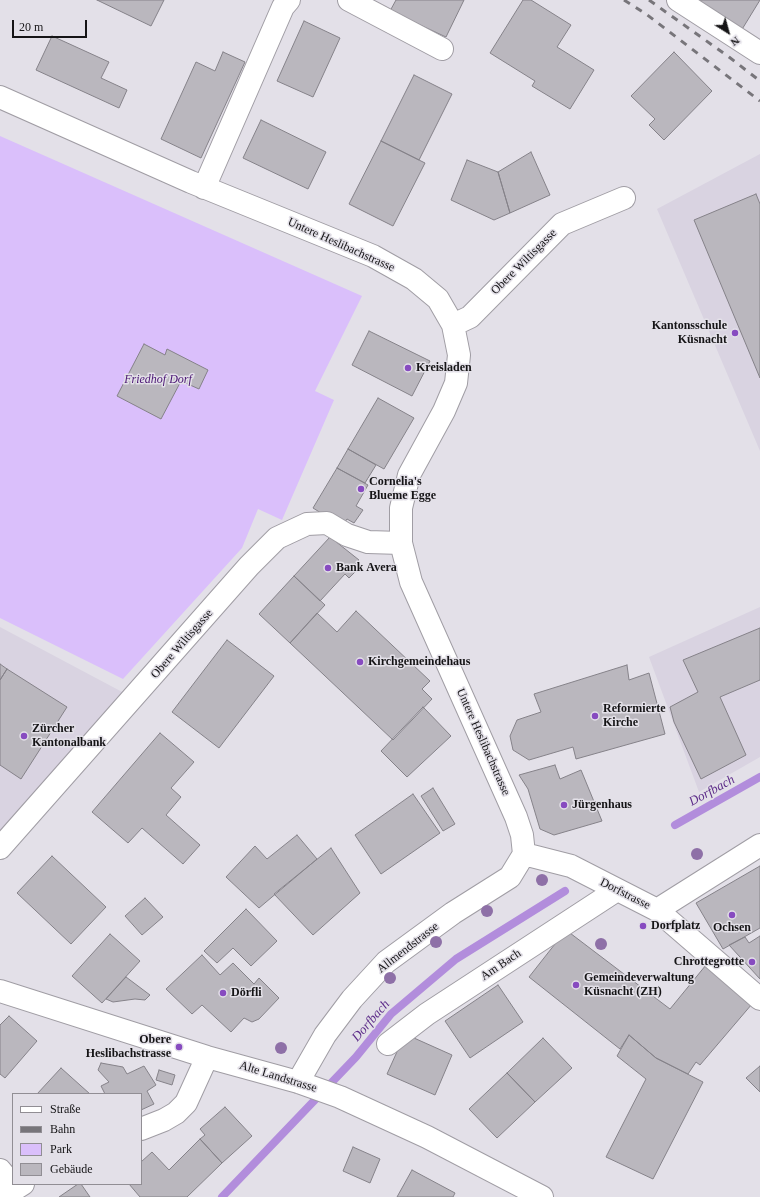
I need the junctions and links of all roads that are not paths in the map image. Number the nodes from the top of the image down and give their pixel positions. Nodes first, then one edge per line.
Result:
1 (289, 0) edge
2 (349, 0) edge
3 (678, 0) edge
4 (442, 50) dead end
5 (760, 53) edge
6 (0, 97) edge
7 (204, 188) junction
8 (624, 198) dead end
9 (453, 325) junction
10 (401, 544) junction
11 (760, 845) edge
12 (0, 848) edge
13 (524, 854) junction
14 (617, 890) junction
15 (657, 910) junction
16 (0, 991) edge
17 (760, 999) edge
18 (388, 1044) dead end
19 (207, 1057) junction
20 (301, 1083) junction
21 (142, 1129) edge
22 (0, 1170) edge
23 (13, 1190) edge
24 (542, 1197) edge

1 - 7 street
2 - 4 street
3 - 5 street
6 - 7 street, Untere Heslibachstrasse
7 - 9 street, Untere Heslibachstrasse
8 - 9 street, Obere Wiltisgasse
9 - 10 street, Untere Heslibachstrasse
10 - 12 street, Obere Wiltisgasse
10 - 13 street, Untere Heslibachstrasse
11 - 15 street, Dorfstrasse
13 - 14 street, Dorfstrasse
13 - 20 street, Allmendstrasse
14 - 15 street, Dorfstrasse
14 - 18 street, Am Bach
15 - 17 street
16 - 19 street, Alte Landstrasse
19 - 20 street, Alte Landstrasse
19 - 21 street
20 - 24 street, Alte Landstrasse
22 - 23 street

